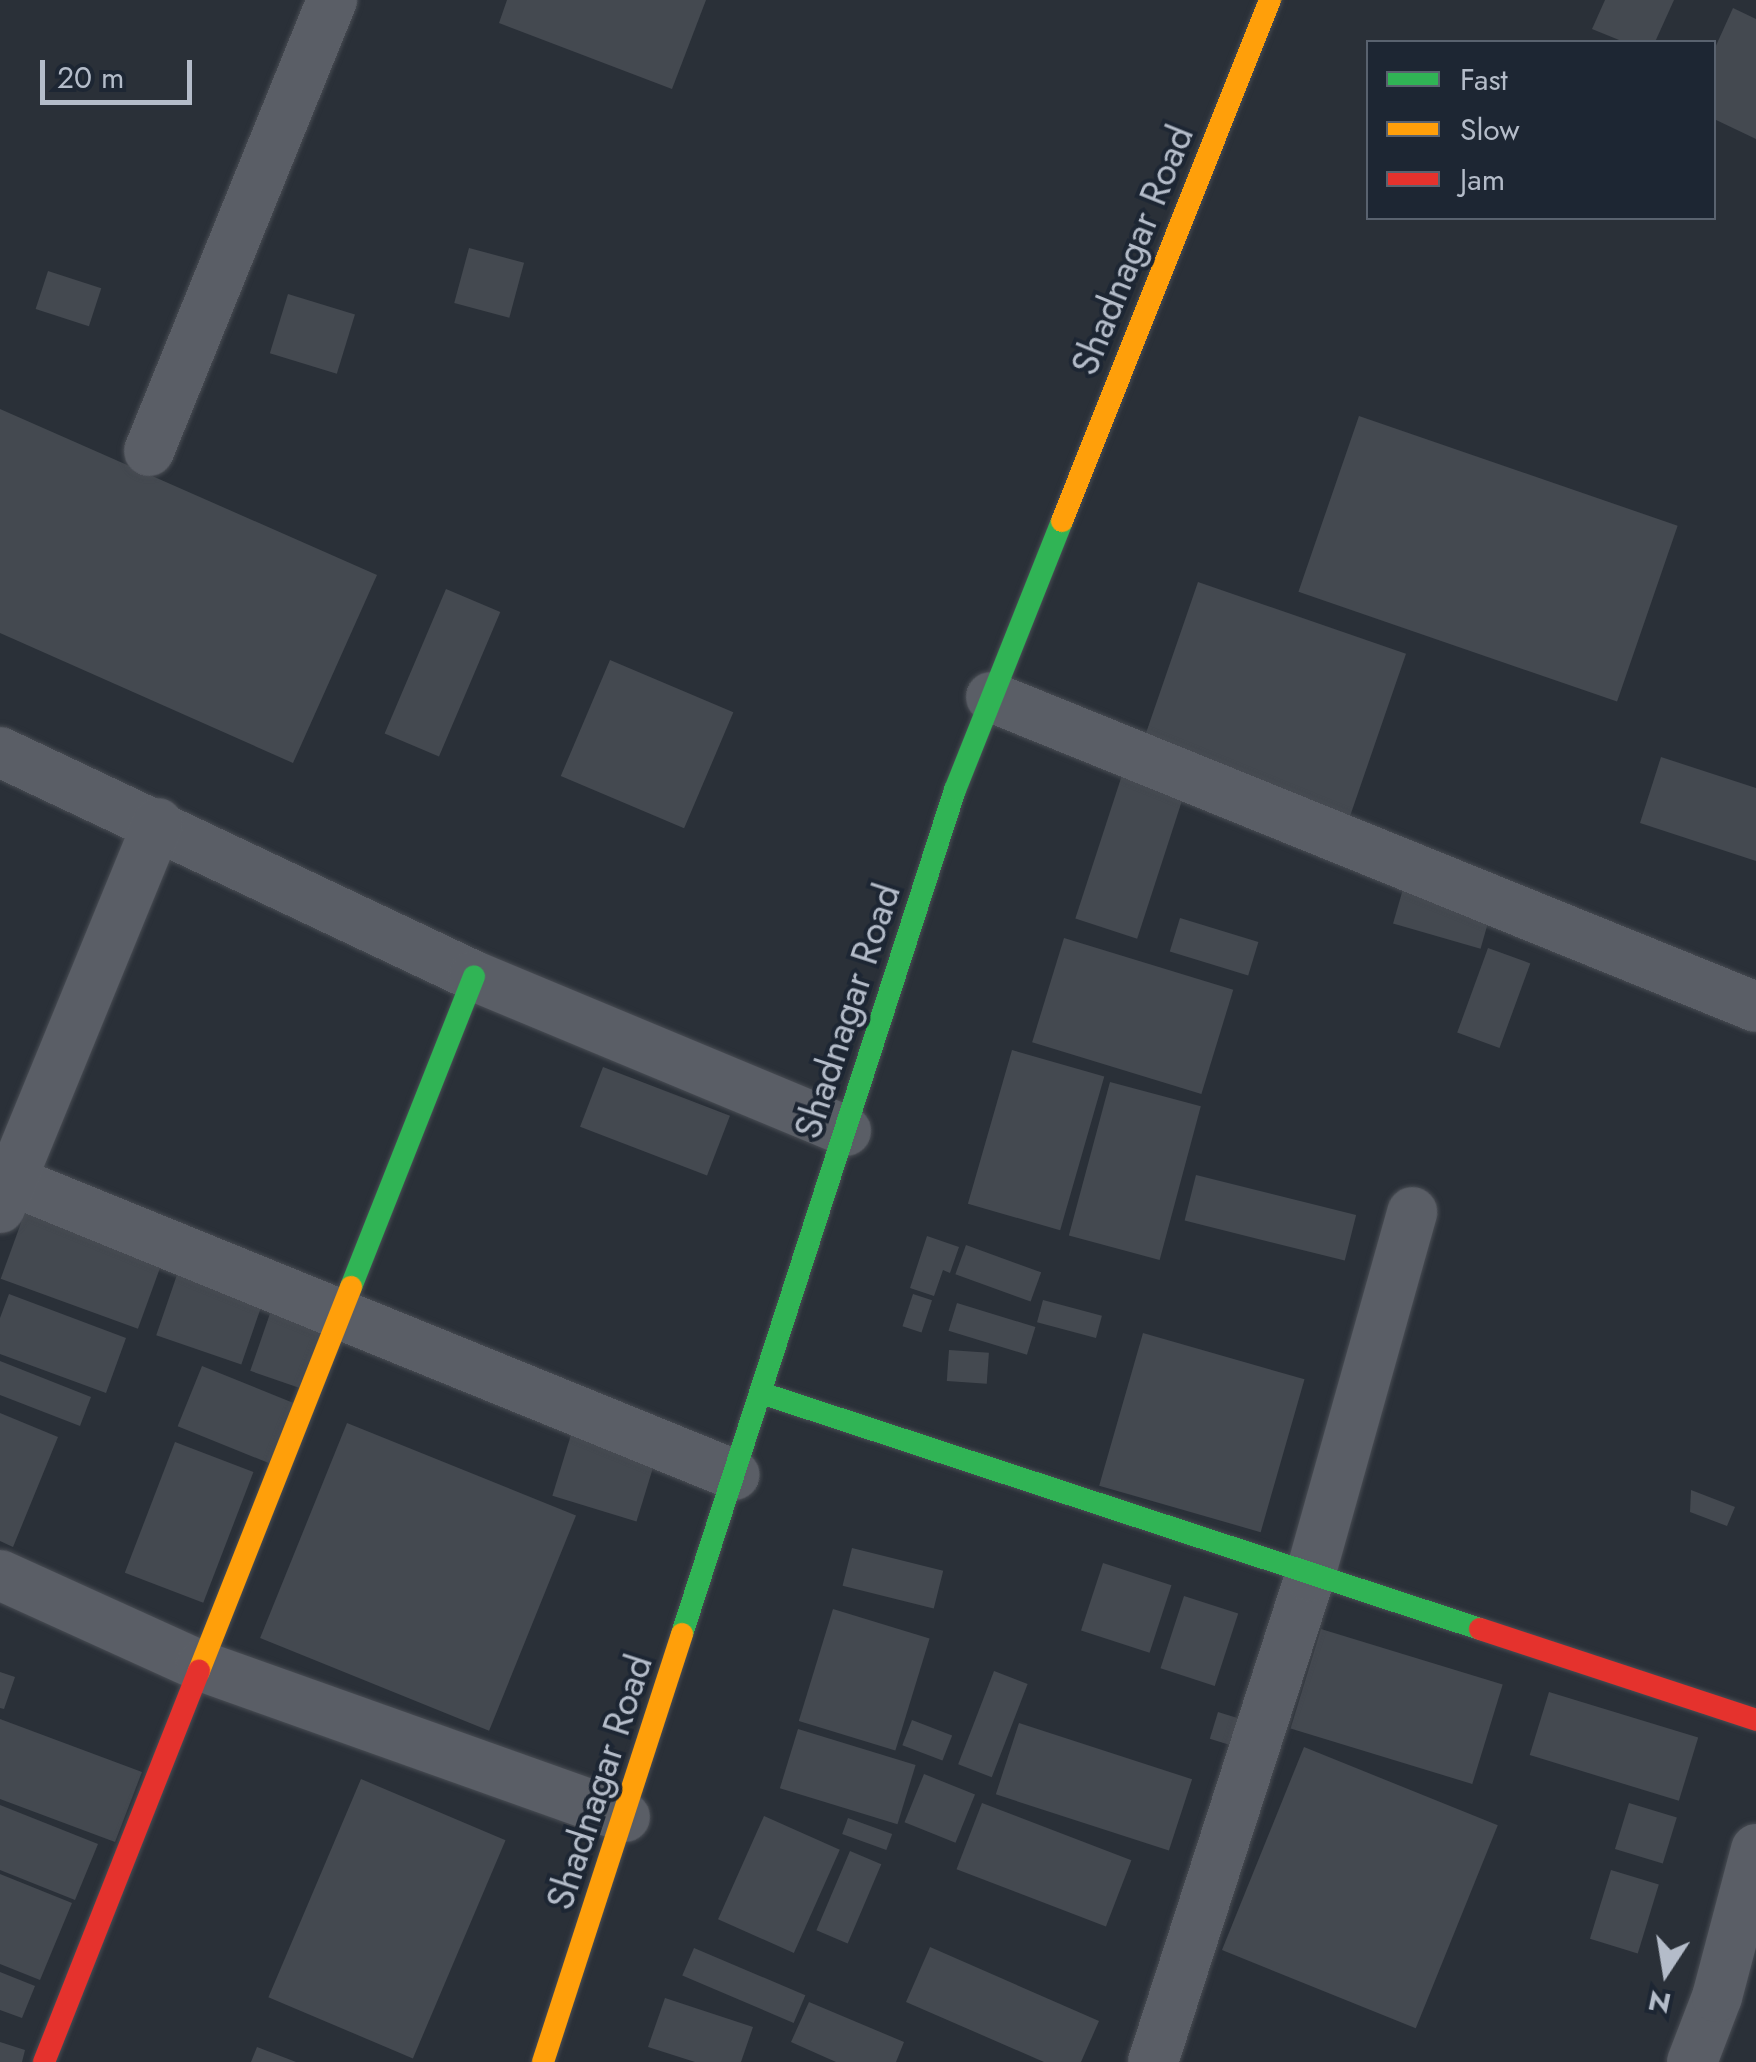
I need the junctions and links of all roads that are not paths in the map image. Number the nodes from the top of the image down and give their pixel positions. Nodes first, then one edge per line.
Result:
1 (332, 0) edge
2 (1270, 0) edge
3 (149, 450) dead end
4 (991, 698) junction
5 (0, 752) edge
6 (158, 823) junction
7 (474, 976) junction
8 (1756, 1006) edge
9 (846, 1131) junction
10 (4, 1188) edge
11 (1412, 1212) dead end
12 (339, 1314) junction
13 (761, 1393) junction
14 (735, 1475) junction
15 (0, 1575) edge
16 (1310, 1576) junction
17 (201, 1666) junction
18 (1756, 1720) edge
19 (625, 1817) junction
20 (1756, 1849) edge
21 (1737, 2002) edge
22 (551, 2060) edge
23 (44, 2062) edge
24 (1153, 2062) edge
25 (1692, 2062) edge

1 - 3 street
2 - 4 street, Shadnagar Road
4 - 8 street
4 - 9 street, Shadnagar Road
5 - 6 street
6 - 7 street
6 - 10 street
7 - 9 street
7 - 12 street
9 - 13 street, Shadnagar Road
10 - 12 street
11 - 16 street
12 - 14 street
12 - 17 street
13 - 14 street, Shadnagar Road
13 - 16 street
14 - 19 street, Shadnagar Road
15 - 17 street
16 - 18 street
16 - 24 street
17 - 19 street
17 - 23 street
19 - 22 street, Shadnagar Road
20 - 21 street
21 - 25 street

